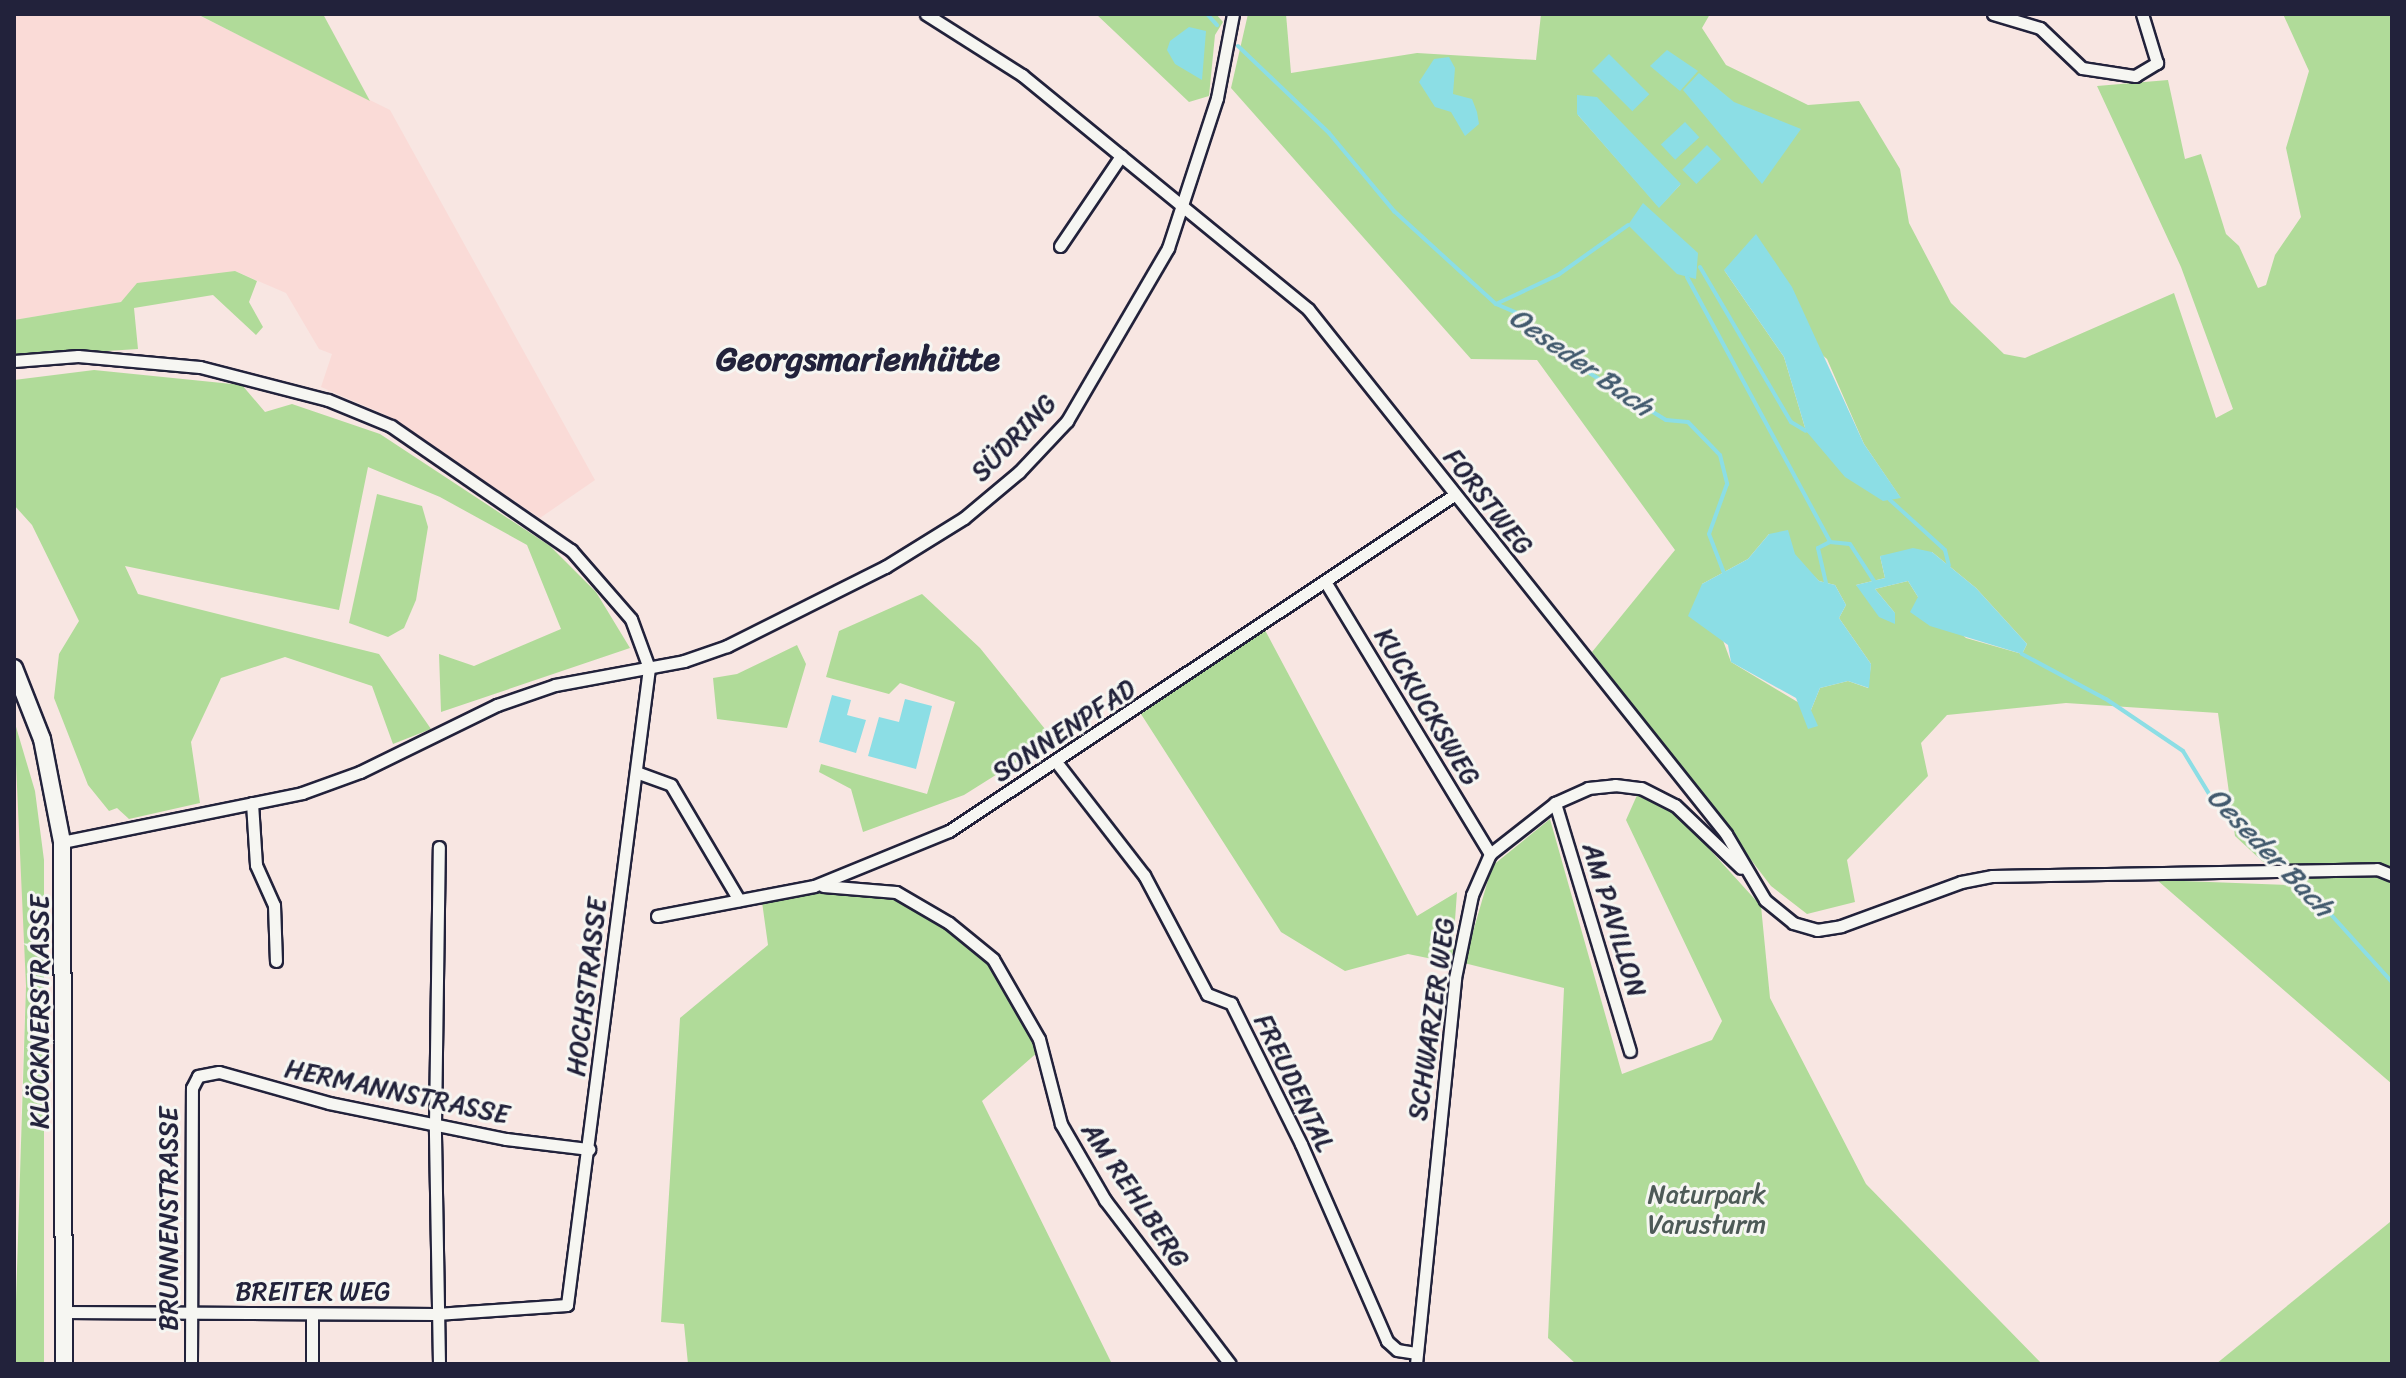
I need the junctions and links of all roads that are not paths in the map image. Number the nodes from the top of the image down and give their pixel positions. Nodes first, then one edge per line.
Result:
1 (926, 14) edge
2 (1233, 14) edge
3 (1993, 14) edge
4 (2142, 14) edge
5 (1121, 156) junction
6 (1185, 209) junction
7 (1060, 246) dead end
8 (14, 361) edge
9 (1454, 495) junction
10 (1326, 583) junction
11 (14, 668) edge
12 (649, 668) junction
13 (1057, 763) junction
14 (636, 772) junction
15 (252, 803) junction
16 (1555, 803) junction
17 (62, 842) junction
18 (439, 847) dead end
19 (1490, 854) junction
20 (2392, 875) edge
21 (1750, 877) junction
22 (814, 886) junction
23 (739, 900) junction
24 (657, 916) dead end
25 (276, 961) dead end
26 (1630, 1051) dead end
27 (198, 1076) joint
28 (435, 1124) junction
29 (589, 1149) junction
30 (561, 1309) joint
31 (64, 1312) junction
32 (190, 1314) junction
33 (312, 1314) junction
34 (436, 1314) junction
35 (1416, 1358) edge
36 (64, 1364) edge
37 (191, 1364) edge
38 (312, 1364) edge
39 (439, 1364) edge
40 (1230, 1364) edge

1 - 5 street, FORSTWEG
2 - 6 street, SÜDRING
3 - 4 street
5 - 6 street, FORSTWEG
5 - 7 street
6 - 9 street, FORSTWEG
6 - 12 street, SÜDRING
8 - 12 street
9 - 10 street, SONNENPFAD
9 - 21 street, FORSTWEG
10 - 13 street, SONNENPFAD
10 - 19 street, KUCKUCKSWEG
11 - 17 main road, KLÖCKNERSTRASSE
12 - 14 street, HOCHSTRASSE
12 - 15 street, SÜDRING
13 - 22 street, SONNENPFAD
13 - 35 street, FREUDENTAL
14 - 23 street
14 - 29 street, HOCHSTRASSE
15 - 17 street, SÜDRING
15 - 25 street
16 - 19 street, SCHWARZER WEG
16 - 21 street, SCHWARZER WEG
16 - 26 street, AM PAVILLON
17 - 31 main road, KLÖCKNERSTRASSE
18 - 28 street
19 - 35 street, SCHWARZER WEG
20 - 21 street, FORSTWEG
22 - 23 street, SONNENPFAD
22 - 40 street, AM REHLBERG
23 - 24 street, SONNENPFAD
27 - 28 street, HERMANNSTRASSE
27 - 32 street, BRUNNENSTRASSE
28 - 29 street, HERMANNSTRASSE
28 - 34 street
29 - 30 street, HOCHSTRASSE
30 - 34 street, BREITER WEG
31 - 32 street, BREITER WEG
31 - 36 main road, KLÖCKNERSTRASSE
32 - 33 street, BREITER WEG
32 - 37 street, BRUNNENSTRASSE
33 - 34 street, BREITER WEG
33 - 38 street
34 - 39 street

